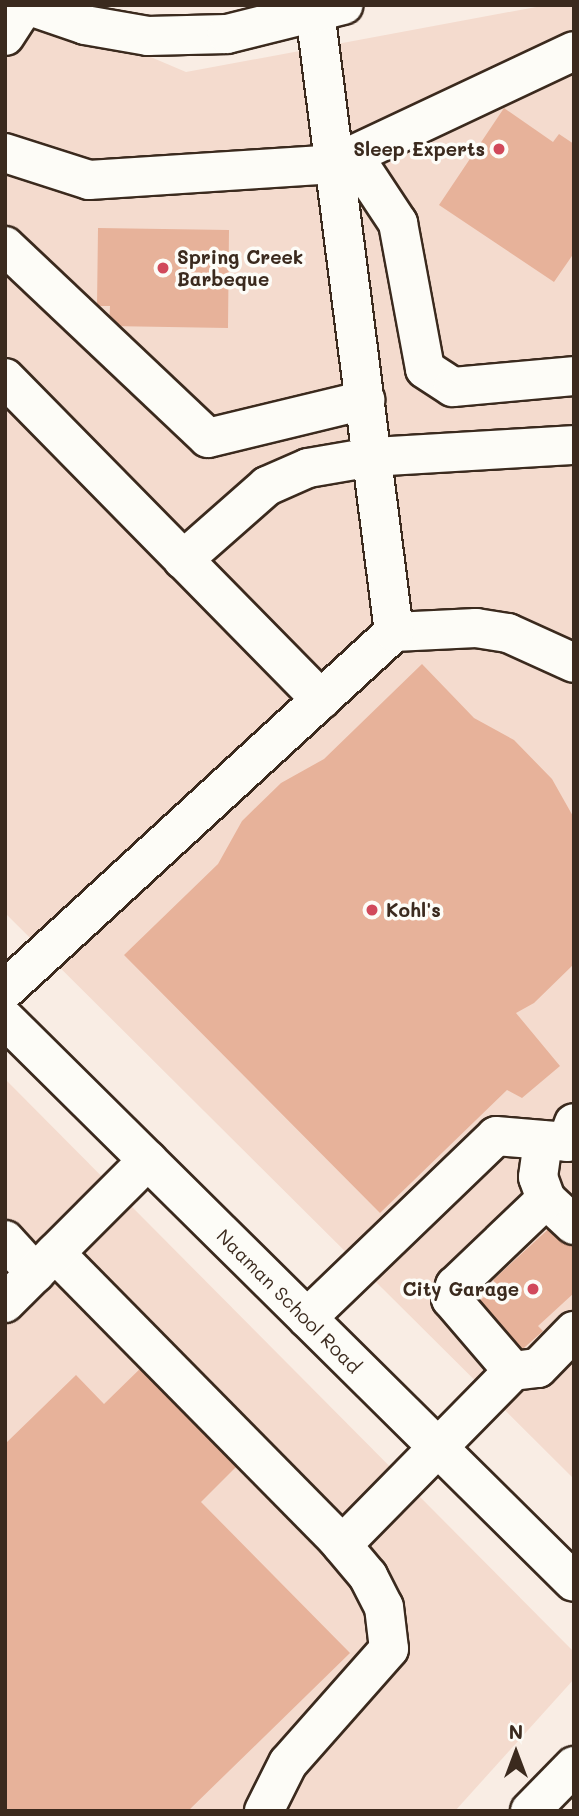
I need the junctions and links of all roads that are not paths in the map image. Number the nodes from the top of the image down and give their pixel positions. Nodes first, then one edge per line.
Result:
1 (26, 5) edge
2 (329, 9) edge
3 (5, 36) edge
4 (574, 51) edge
5 (5, 153) edge
6 (344, 159) junction
7 (5, 246) edge
8 (574, 376) edge
9 (5, 378) edge
10 (365, 400) junction
11 (574, 445) edge
12 (372, 457) junction
13 (183, 560) junction
14 (394, 632) junction
15 (574, 663) edge
16 (320, 700) junction
17 (5, 990) edge
18 (5, 1019) edge
19 (564, 1137) edge
20 (148, 1160) junction
21 (546, 1199) junction
22 (574, 1225) edge
23 (5, 1240) edge
24 (45, 1263) junction
25 (5, 1303) edge
26 (307, 1318) junction
27 (574, 1331) edge
28 (513, 1371) junction
29 (437, 1447) junction
30 (342, 1545) junction
31 (574, 1582) edge
32 (574, 1766) edge
33 (264, 1811) edge
34 (530, 1811) edge

1 - 2 main road
1 - 3 main road
2 - 6 main road
4 - 6 main road
5 - 6 main road
6 - 8 main road
6 - 10 main road
7 - 10 main road
9 - 13 main road
10 - 12 main road
11 - 12 main road
12 - 13 main road
12 - 14 main road
13 - 16 main road
14 - 15 main road
14 - 16 main road
16 - 17 main road
18 - 20 main road, Naaman School Road
19 - 21 main road
19 - 26 main road
20 - 24 main road
20 - 26 main road, Naaman School Road
21 - 22 main road
21 - 28 main road
23 - 24 main road
24 - 25 main road
24 - 30 main road
26 - 29 main road, Naaman School Road
27 - 28 main road
28 - 29 main road
29 - 30 main road
29 - 31 main road, Naaman School Road
30 - 33 main road
32 - 34 main road

